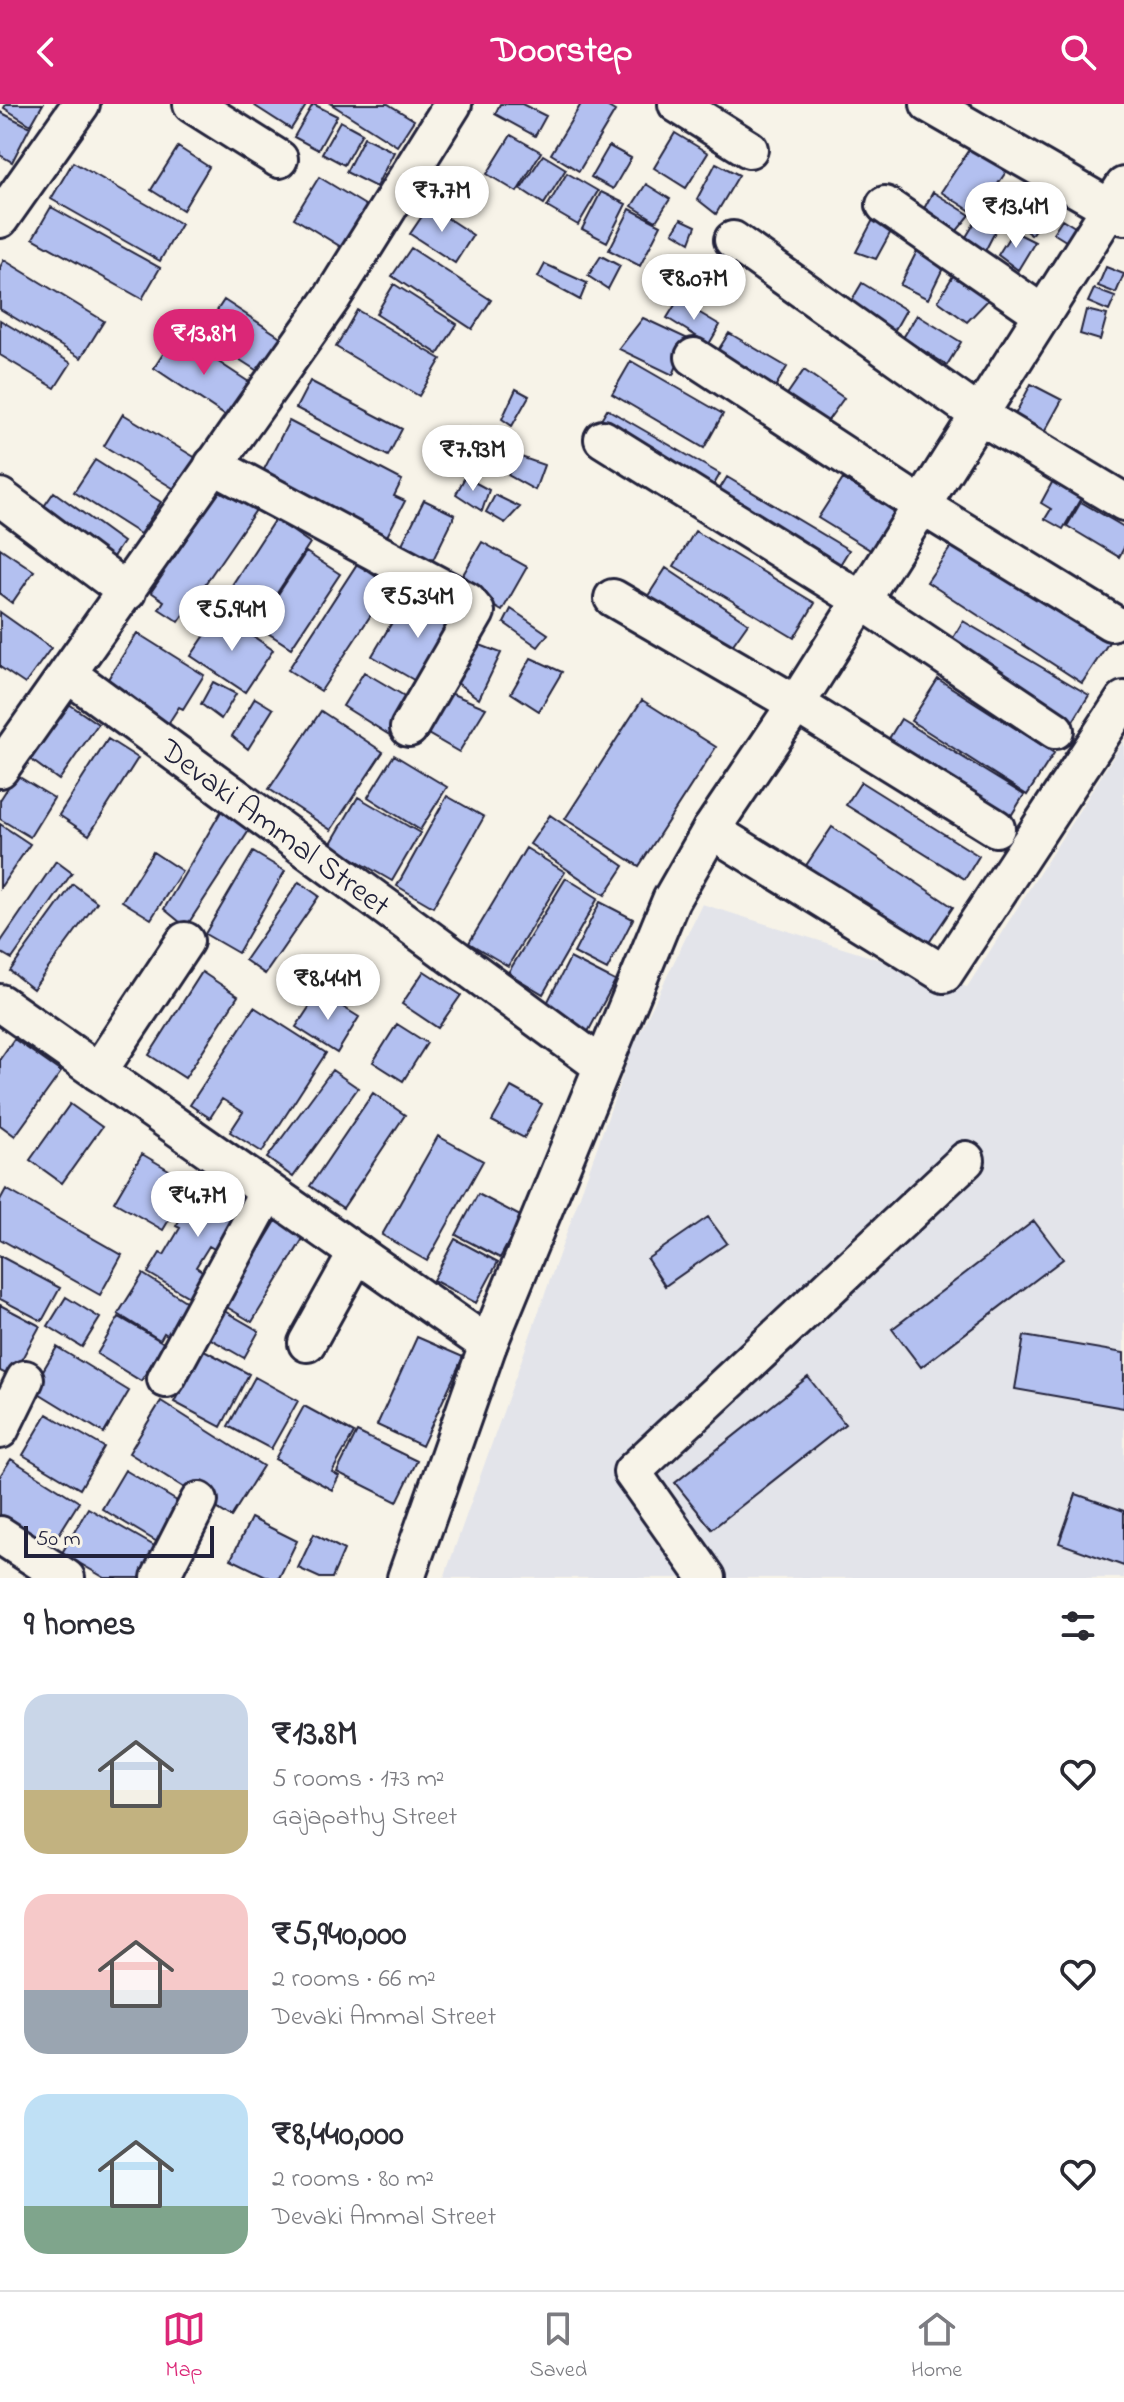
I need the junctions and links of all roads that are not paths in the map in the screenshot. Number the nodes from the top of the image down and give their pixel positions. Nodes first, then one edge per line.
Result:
1 (81, 104) edge
2 (192, 104) edge
3 (453, 104) edge
4 (677, 104) edge
5 (929, 104) edge
6 (749, 149) dead end
7 (279, 159) dead end
8 (1119, 203) edge
9 (885, 205) dead end
10 (0, 219) edge
11 (733, 240) dead end
12 (1043, 314) junction
13 (694, 357) dead end
14 (979, 415) junction
15 (603, 439) dead end
16 (213, 465) junction
17 (0, 497) edge
18 (1124, 502) edge
19 (922, 506) junction
20 (127, 592) junction
21 (613, 598) dead end
22 (861, 600) junction
23 (1111, 622) dead end
24 (68, 674) junction
25 (1124, 700) edge
26 (796, 704) junction
27 (409, 728) dead end
28 (1055, 730) dead end
29 (0, 769) edge
30 (996, 828) dead end
31 (711, 830) junction
32 (185, 941) dead end
33 (0, 1003) edge
34 (602, 1066) junction
35 (98, 1072) junction
36 (966, 1160) dead end
37 (268, 1191) junction
38 (357, 1253) junction
39 (307, 1343) dead end
40 (488, 1345) junction
41 (25, 1379) dead end
42 (166, 1379) dead end
43 (0, 1430) edge
44 (199, 1501) dead end
45 (0, 1535) edge
46 (66, 1578) edge
47 (160, 1578) edge
48 (406, 1578) edge
49 (707, 1578) edge

1 - 10 street
2 - 7 street
3 - 16 street
4 - 6 street
5 - 8 street
8 - 12 street
9 - 12 street
11 - 14 street
12 - 14 street
13 - 19 street
14 - 18 street
14 - 19 street
15 - 22 street
16 - 20 street
16 - 27 street
17 - 20 street
19 - 22 street
19 - 23 street
20 - 24 street
21 - 26 street
22 - 26 street
22 - 28 street
24 - 29 street
24 - 34 street, Devaki Ammal Street
25 - 31 street
26 - 30 street
26 - 31 street
31 - 34 street
32 - 35 street
33 - 35 street
34 - 40 street
35 - 37 street
36 - 49 street
37 - 38 street
37 - 42 street
38 - 39 street
38 - 40 street
40 - 48 street
41 - 43 street
44 - 47 street
45 - 46 street

